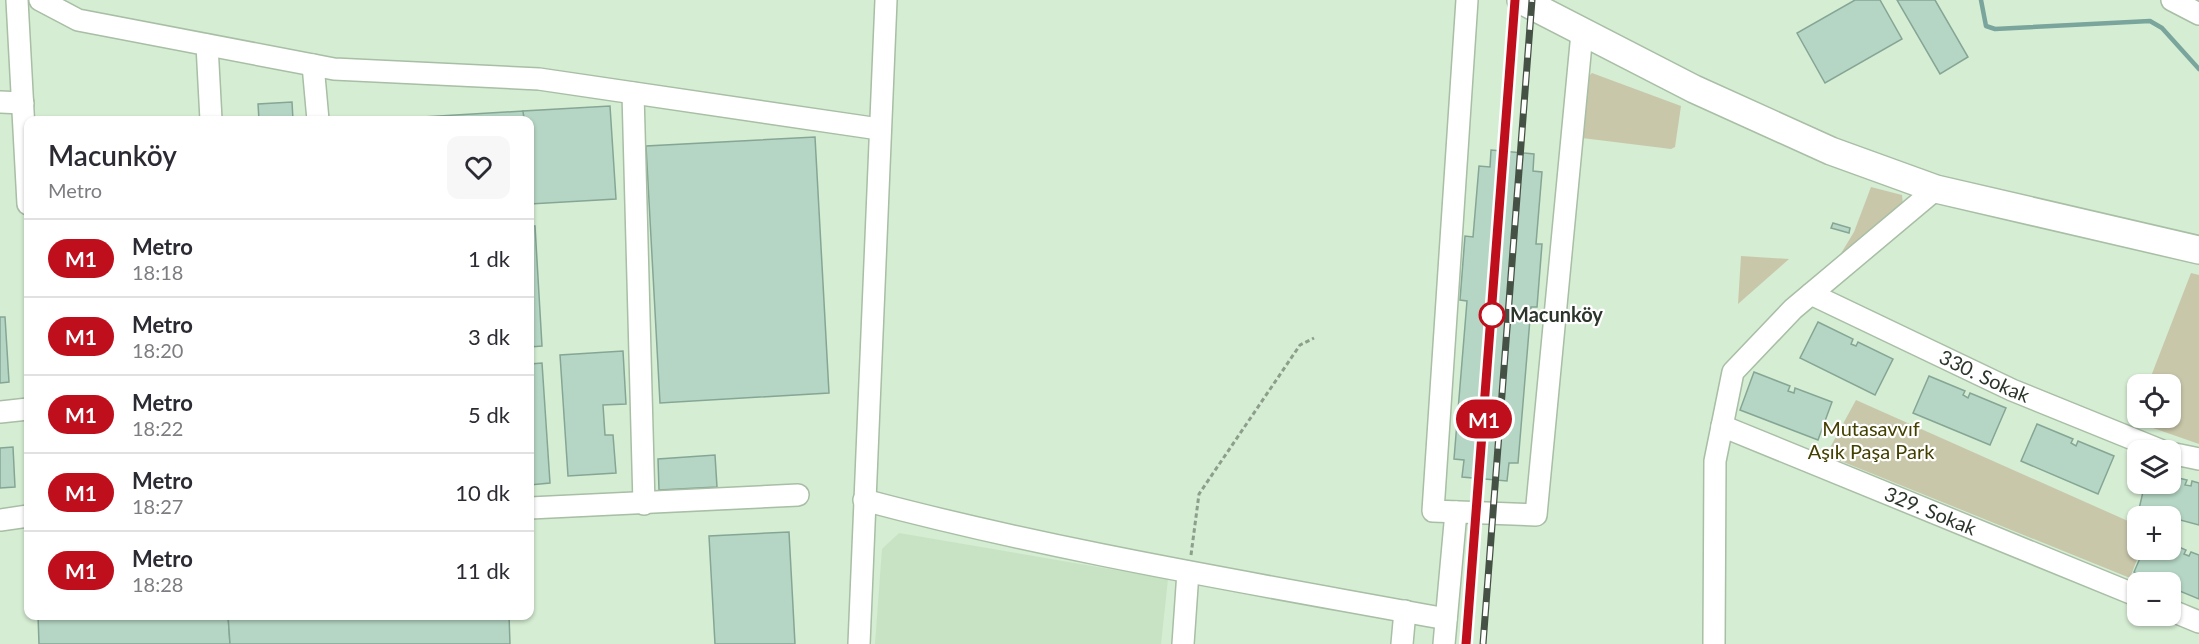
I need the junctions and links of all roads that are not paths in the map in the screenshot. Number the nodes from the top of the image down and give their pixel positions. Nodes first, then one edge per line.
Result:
1 (17, 0) edge
2 (40, 0) edge
3 (886, 0) edge
4 (1467, 0) edge
5 (1521, 0) edge
6 (2172, 0) edge
7 (2199, 14) edge
8 (1582, 33) junction
9 (207, 45) junction
10 (313, 65) junction
11 (633, 93) junction
12 (0, 102) edge
13 (23, 103) junction
14 (211, 116) edge
15 (318, 116) edge
16 (24, 123) edge
17 (879, 129) junction
18 (1936, 189) junction
19 (2199, 250) edge
20 (1811, 294) junction
21 (24, 409) edge
22 (0, 412) edge
23 (1722, 426) junction
24 (2135, 440) edge
25 (2181, 455) edge
26 (2199, 459) edge
27 (798, 495) dead end
28 (864, 500) junction
29 (644, 504) junction
30 (534, 508) edge
31 (1456, 512) junction
32 (24, 517) edge
33 (0, 520) edge
34 (1188, 572) junction
35 (2127, 592) edge
36 (1404, 611) junction
37 (2181, 615) edge
38 (1446, 619) junction
39 (2199, 622) edge
40 (859, 644) edge
41 (1183, 644) edge
42 (1402, 644) edge
43 (1444, 644) edge
44 (1714, 644) edge

1 - 13 street
2 - 9 street
3 - 17 street
4 - 31 street
5 - 8 main road
6 - 7 street
8 - 18 main road
8 - 31 street
9 - 10 street
9 - 14 street
10 - 11 street
10 - 15 street
11 - 17 street
11 - 29 street
12 - 13 street
13 - 16 street
17 - 28 street
18 - 19 main road
18 - 20 street
20 - 23 street
20 - 24 street, 330. Sokak
21 - 22 street
23 - 35 street, 329. Sokak
23 - 44 street
25 - 26 street
27 - 29 street
28 - 34 street
28 - 40 street
29 - 30 street
31 - 38 street
32 - 33 street
34 - 36 street
34 - 41 street
36 - 38 street
36 - 42 street
37 - 39 street
38 - 43 street

